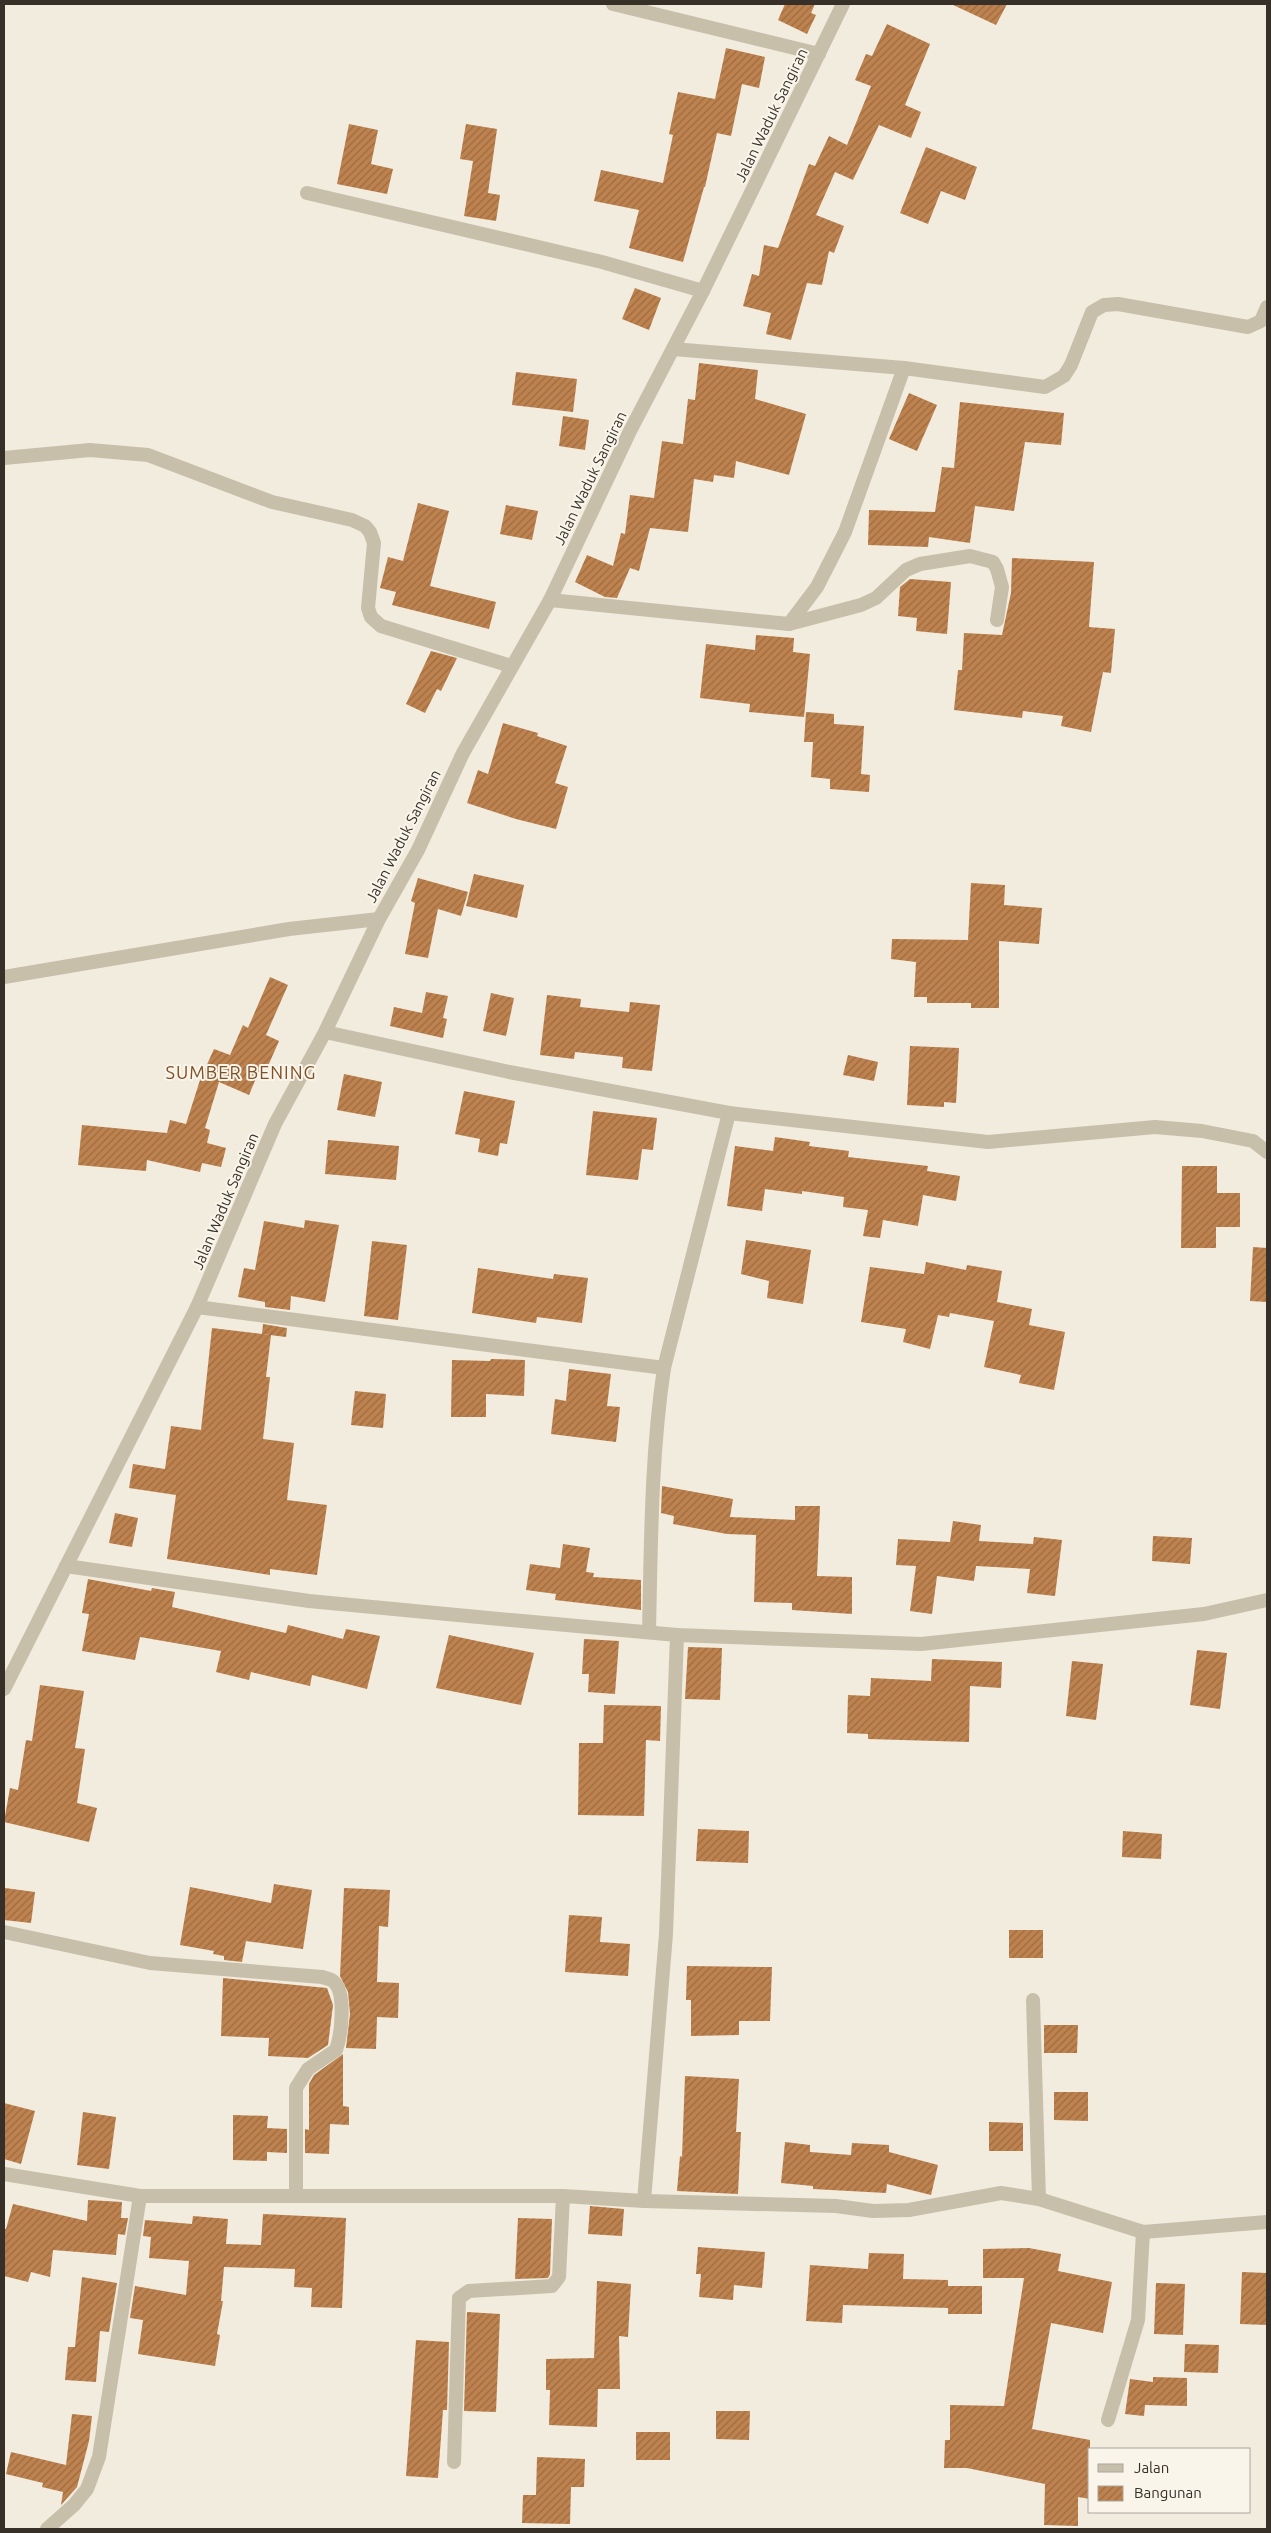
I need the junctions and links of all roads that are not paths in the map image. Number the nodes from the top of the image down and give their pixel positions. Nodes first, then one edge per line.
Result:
1 (613, 4) edge
2 (843, 4) edge
3 (819, 54) junction
4 (306, 193) dead end
5 (703, 291) junction
6 (1267, 307) edge
7 (673, 349) junction
8 (904, 368) junction
9 (4, 458) edge
10 (550, 600) junction
11 (997, 620) dead end
12 (789, 624) junction
13 (511, 666) junction
14 (379, 920) junction
15 (4, 977) edge
16 (325, 1032) junction
17 (729, 1114) junction
18 (1267, 1152) edge
19 (197, 1307) junction
20 (664, 1368) junction
21 (66, 1566) junction
22 (1267, 1600) edge
23 (649, 1631) junction
24 (677, 1635) junction
25 (4, 1689) edge
26 (4, 1932) edge
27 (1033, 2000) dead end
28 (4, 2174) edge
29 (296, 2195) junction
30 (140, 2196) junction
31 (562, 2196) junction
32 (1039, 2199) junction
33 (644, 2201) junction
34 (1267, 2222) edge
35 (1143, 2232) junction
36 (1108, 2420) dead end
37 (454, 2462) dead end
38 (47, 2529) edge

1 - 3 street
2 - 3 street, Jalan Waduk Sangiran
3 - 5 street, Jalan Waduk Sangiran
4 - 5 street
5 - 7 street, Jalan Waduk Sangiran
6 - 8 street
7 - 8 street
7 - 10 street, Jalan Waduk Sangiran
8 - 12 street
9 - 13 street
10 - 12 street
10 - 13 street, Jalan Waduk Sangiran
11 - 12 street
13 - 14 street, Jalan Waduk Sangiran
14 - 15 street
14 - 16 street, Jalan Waduk Sangiran
16 - 17 street
16 - 19 street, Jalan Waduk Sangiran
17 - 18 street
17 - 20 street
19 - 20 street
19 - 21 street, Jalan Waduk Sangiran
20 - 23 street
21 - 23 street
21 - 25 street, Jalan Waduk Sangiran
22 - 24 street
23 - 24 street
24 - 33 street
26 - 29 street
27 - 32 street
28 - 30 street
29 - 30 street
29 - 31 street
30 - 38 street
31 - 33 street
31 - 37 street
32 - 33 street
32 - 35 street
34 - 35 street
35 - 36 street

